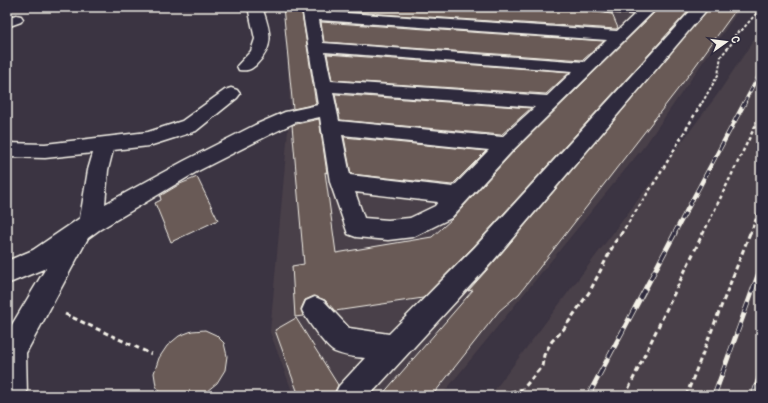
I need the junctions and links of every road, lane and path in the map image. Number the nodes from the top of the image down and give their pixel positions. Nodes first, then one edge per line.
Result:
1 (255, 7) edge
2 (594, 7) edge
3 (702, 7) edge
4 (761, 8) edge
5 (649, 9) edge
6 (310, 11) edge
7 (620, 36) junction
8 (316, 47) junction
9 (245, 66) dead end
10 (587, 67) junction
11 (323, 86) junction
12 (232, 94) dead end
13 (550, 102) junction
14 (761, 114) edge
15 (329, 118) junction
16 (105, 144) junction
17 (506, 145) junction
18 (7, 150) edge
19 (45, 151) junction
20 (7, 158) edge
21 (341, 182) junction
22 (458, 196) junction
23 (761, 206) edge
24 (86, 226) junction
25 (7, 273) edge
26 (39, 302) junction
27 (315, 310) dead end
28 (9, 349) edge
29 (393, 349) junction
30 (151, 354) dead end
31 (12, 396) edge
32 (348, 396) edge
33 (494, 396) edge
34 (625, 396) edge
35 (686, 396) edge

1 - 9 lane
2 - 5 lane
3 - 29 lane
4 - 33 path
5 - 7 lane
6 - 7 lane
6 - 8 lane
7 - 10 lane
8 - 10 lane
8 - 11 lane
10 - 13 lane
11 - 13 lane
11 - 15 lane
12 - 16 lane
13 - 17 lane
14 - 34 path
15 - 17 lane
15 - 21 lane
15 - 24 lane
16 - 19 lane
16 - 24 lane
17 - 22 lane
18 - 19 lane
19 - 20 lane
21 - 22 lane
21 - 22 lane
23 - 35 path
24 - 25 lane
24 - 26 lane
26 - 28 lane
26 - 30 path
27 - 29 lane
28 - 31 lane
29 - 32 lane

